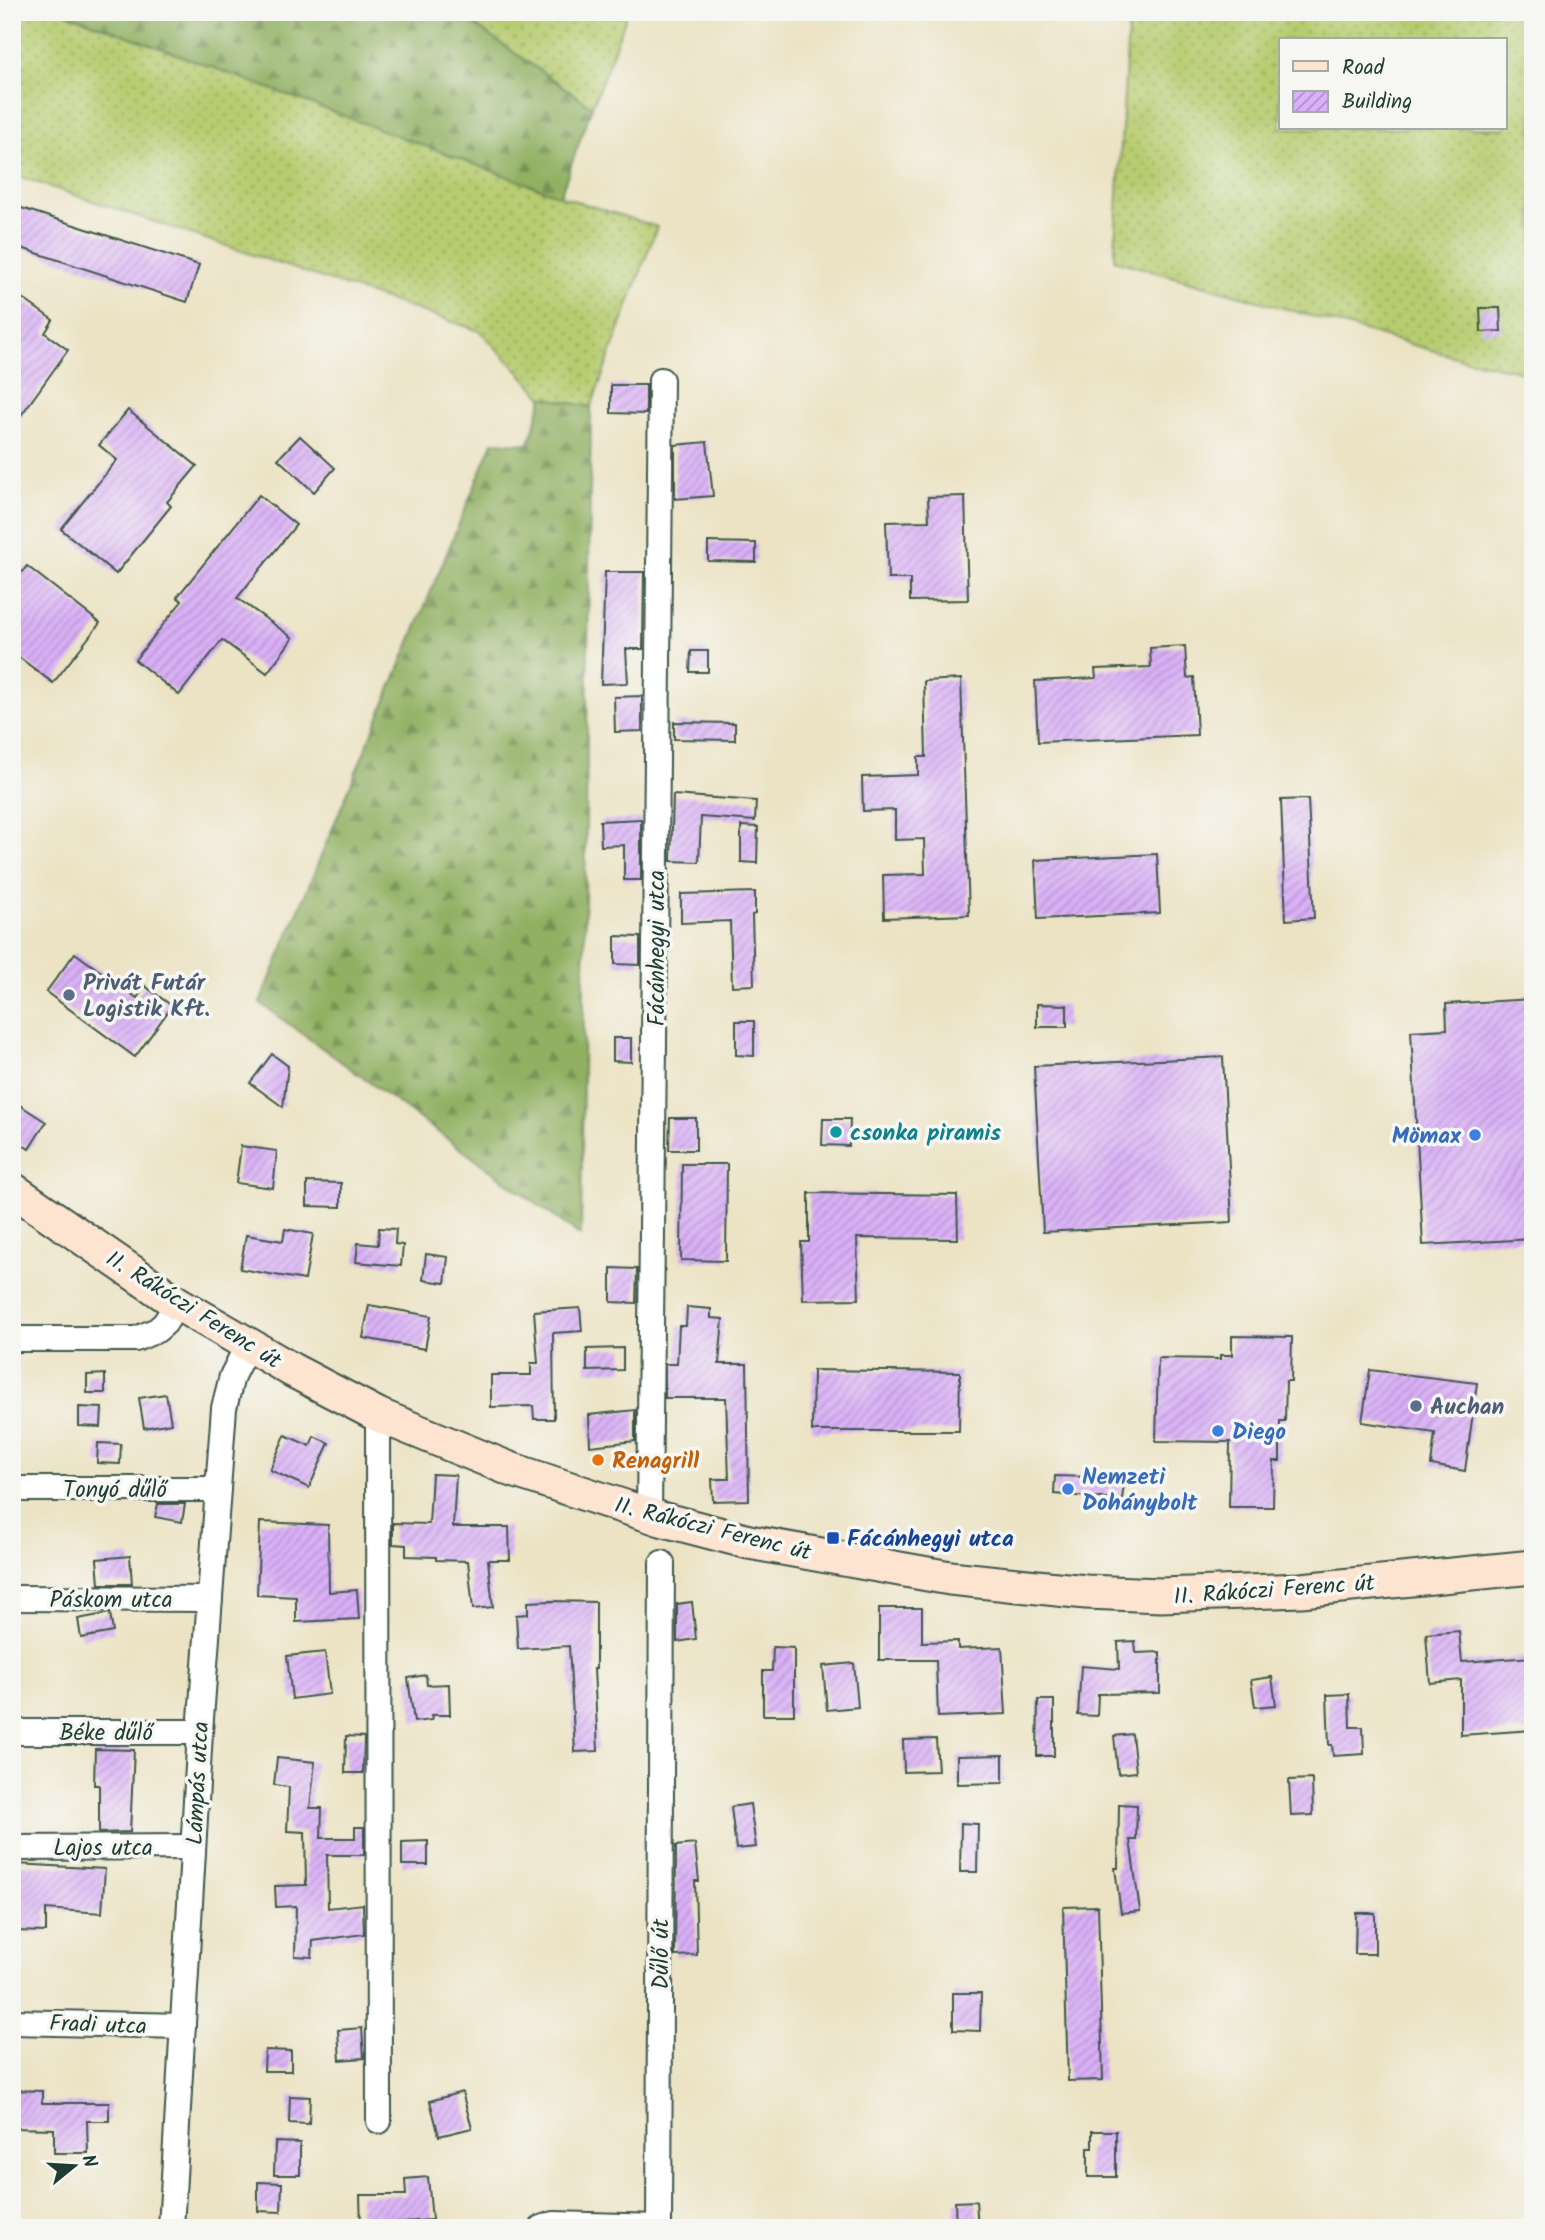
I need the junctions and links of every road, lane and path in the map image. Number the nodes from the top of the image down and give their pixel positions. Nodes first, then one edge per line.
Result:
1 (661, 380) dead end
2 (12, 1189) edge
3 (177, 1303) junction
4 (12, 1339) edge
5 (248, 1344) junction
6 (378, 1415) junction
7 (12, 1489) edge
8 (218, 1489) junction
9 (649, 1515) junction
10 (662, 1563) dead end
11 (1533, 1567) edge
12 (12, 1598) edge
13 (210, 1599) junction
14 (12, 1732) edge
15 (200, 1732) junction
16 (193, 1847) junction
17 (12, 1848) edge
18 (12, 2022) edge
19 (183, 2026) junction
20 (379, 2121) dead end
21 (171, 2228) edge
22 (542, 2228) edge

1 - 9 street, Fácánhegyi utca
2 - 3 main road, II. Rákóczi Ferenc út
3 - 4 street
3 - 5 main road, II. Rákóczi Ferenc út
5 - 6 main road, II. Rákóczi Ferenc út
5 - 8 street, Lámpás utca
6 - 9 main road, II. Rákóczi Ferenc út
6 - 20 street
7 - 8 street, Tonyó dűlő
8 - 13 street, Lámpás utca
9 - 11 main road, II. Rákóczi Ferenc út
10 - 22 street, Dűlő út
12 - 13 street, Páskom utca
13 - 15 street, Lámpás utca
14 - 15 street, Béke dűlő
15 - 16 street, Lámpás utca
16 - 17 street, Lajos utca
16 - 19 street, Lámpás utca
18 - 19 street, Fradi utca
19 - 21 street, Lámpás utca

